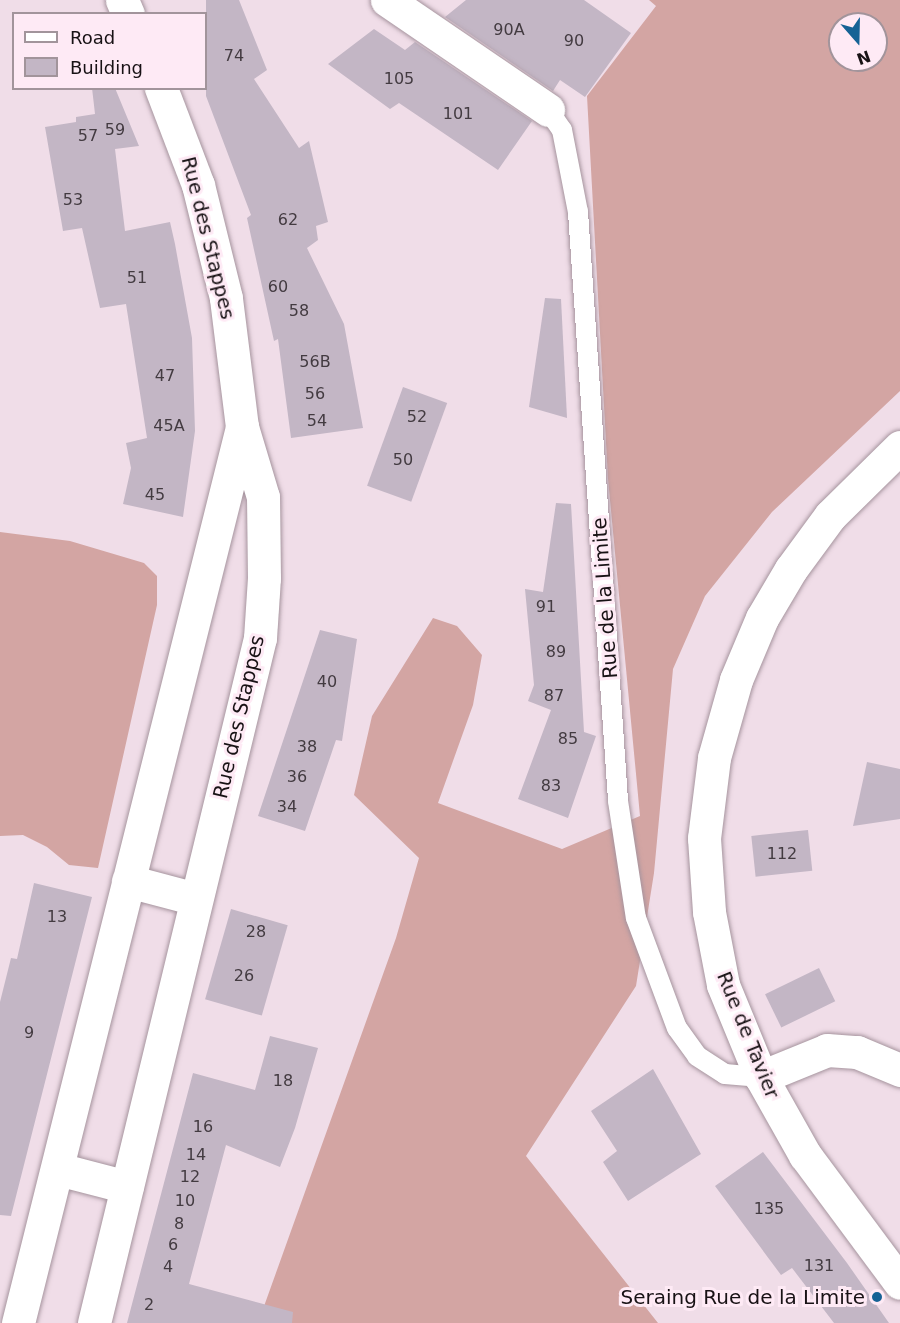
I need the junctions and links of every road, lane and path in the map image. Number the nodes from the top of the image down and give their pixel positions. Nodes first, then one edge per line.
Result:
1 (387, 0) edge
2 (162, 90) edge
3 (548, 110) joint
4 (242, 427) junction
5 (900, 447) edge
6 (128, 881) junction
7 (196, 899) junction
8 (900, 1070) edge
9 (761, 1077) junction
10 (58, 1169) junction
11 (127, 1187) junction
12 (900, 1283) edge
13 (18, 1323) edge
14 (94, 1323) edge

1 - 3 street, Rue de la Limite
2 - 4 street, Rue des Stappes
3 - 9 lane, Rue de la Limite
4 - 6 street, Rue des Stappes
4 - 7 street, Rue des Stappes
5 - 9 street, Rue de Tavier
6 - 7 street
6 - 10 street, Rue des Stappes
7 - 11 street, Rue des Stappes
8 - 9 street, Rue de la Limite
9 - 12 street, Rue de Tavier
10 - 11 street
10 - 13 street, Rue des Stappes
11 - 14 street, Rue des Stappes

